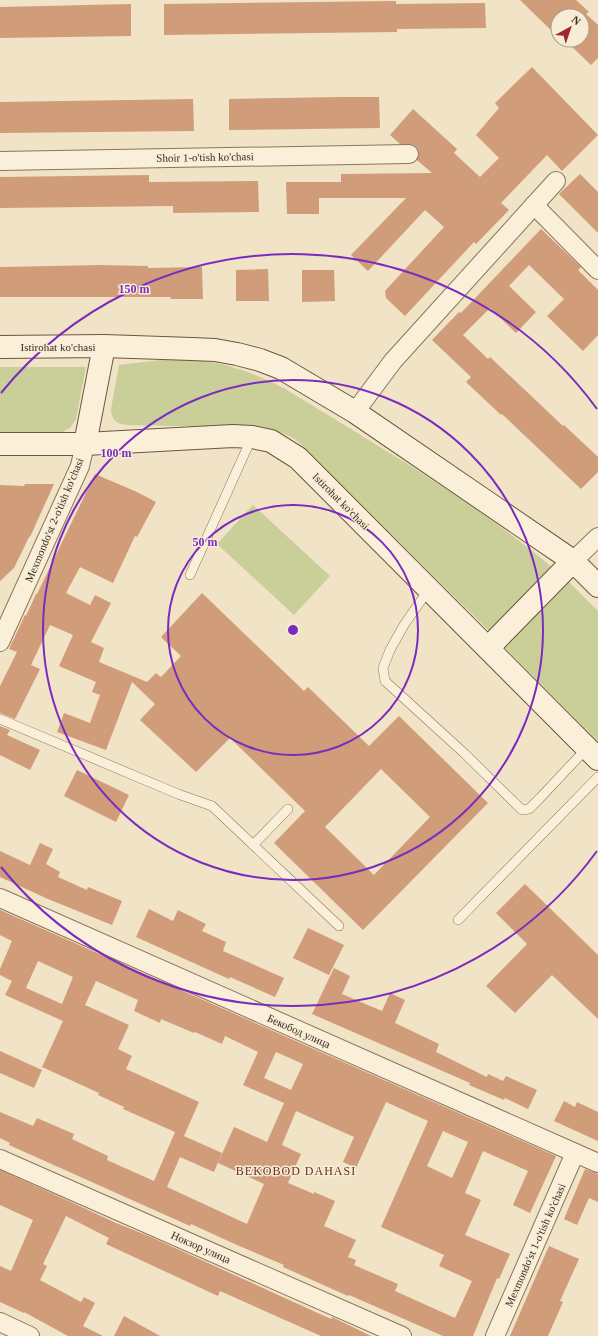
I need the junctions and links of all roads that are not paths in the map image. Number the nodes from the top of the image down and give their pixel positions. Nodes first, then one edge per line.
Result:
1 (409, 154) dead end
2 (0, 161) edge
3 (556, 181) dead end
4 (534, 205) junction
5 (598, 270) edge
6 (104, 346) junction
7 (0, 347) edge
8 (355, 412) junction
9 (252, 437) junction
10 (0, 444) edge
11 (85, 444) junction
12 (598, 537) edge
13 (573, 561) junction
14 (190, 575) dead end
15 (598, 586) edge
16 (429, 589) junction
17 (0, 642) edge
18 (488, 648) junction
19 (0, 718) edge
20 (592, 753) edge
21 (598, 777) edge
22 (288, 809) dead end
23 (253, 845) junction
24 (0, 898) edge
25 (458, 920) dead end
26 (339, 926) dead end
27 (574, 1153) junction
28 (0, 1159) edge
29 (598, 1163) edge
30 (0, 1322) edge
31 (30, 1336) edge
32 (402, 1336) edge
33 (495, 1336) edge

1 - 2 street, Shoir 1-o'tish ko'chasi
3 - 4 street
4 - 5 street
4 - 8 street
6 - 7 main road, Istirohat ko'chasi
6 - 8 main road, Istirohat ko'chasi
6 - 11 main road, Mexmondo'st 2-o'tish ko'chasi
8 - 13 main road, Istirohat ko'chasi
9 - 11 main road, Istirohat ko'chasi
9 - 14 lane
9 - 16 main road, Istirohat ko'chasi
10 - 11 main road, Istirohat ko'chasi
11 - 17 street, Mexmondo'st 2-o'tish ko'chasi
12 - 13 street
13 - 15 main road, Istirohat ko'chasi
13 - 18 main road
16 - 18 main road, Istirohat ko'chasi
16 - 20 lane
18 - 20 main road, Istirohat ko'chasi
19 - 23 lane
21 - 25 lane
22 - 23 lane
23 - 26 lane
24 - 27 street, Бекобод улица
27 - 29 street, Бекобод улица
27 - 33 street, Mexmondo'st 1-o'tish ko'chasi
28 - 32 street, Нокзор улица
30 - 31 street

